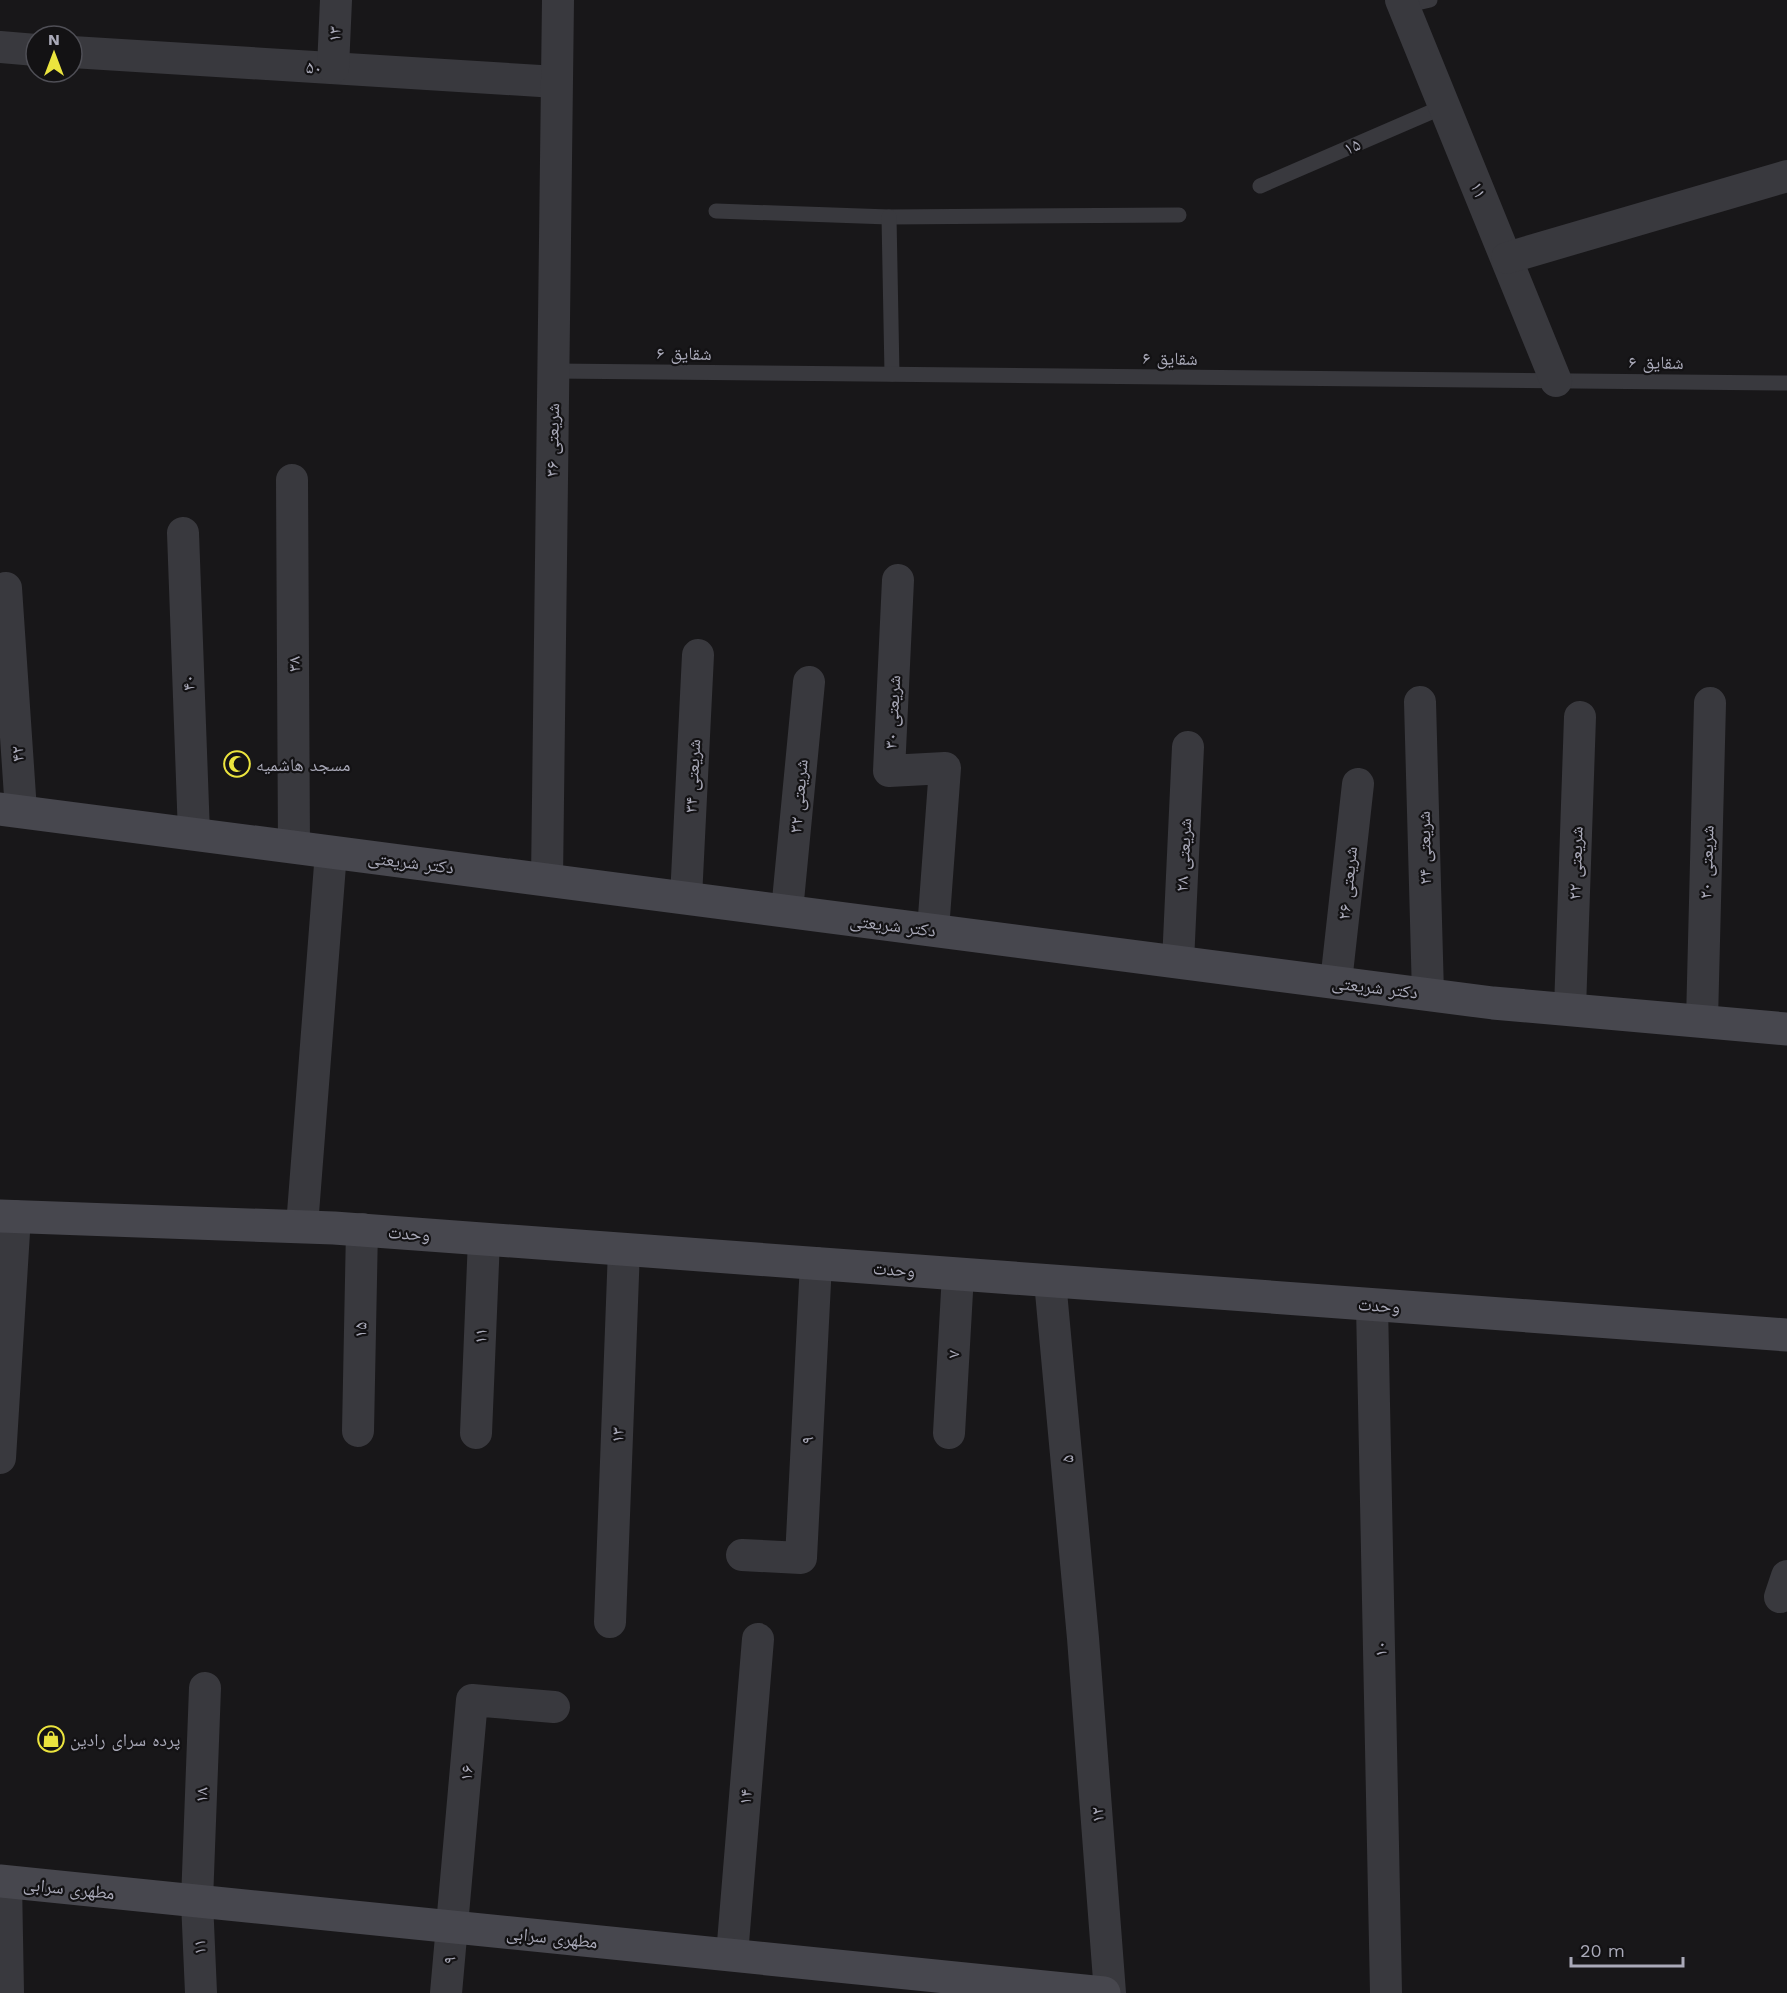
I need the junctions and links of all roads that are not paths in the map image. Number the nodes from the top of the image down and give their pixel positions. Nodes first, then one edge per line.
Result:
1 (336, 0) edge
2 (558, 0) edge
3 (1412, 2) edge
4 (0, 47) edge
5 (24, 49) edge
6 (84, 53) edge
7 (333, 68) junction
8 (556, 82) junction
9 (1445, 106) junction
10 (1787, 176) edge
11 (1260, 186) dead end
12 (716, 211) dead end
13 (1179, 214) dead end
14 (889, 217) junction
15 (1507, 258) junction
16 (553, 371) junction
17 (892, 374) junction
18 (1556, 381) junction
19 (1787, 383) edge
20 (292, 480) dead end
21 (183, 533) dead end
22 (898, 580) dead end
23 (6, 588) dead end
24 (698, 655) dead end
25 (809, 682) dead end
26 (1420, 702) dead end
27 (1710, 704) dead end
28 (1580, 717) dead end
29 (1188, 747) dead end
30 (1358, 784) dead end
31 (10, 810) edge
32 (194, 834) junction
33 (294, 847) junction
34 (331, 852) junction
35 (547, 880) junction
36 (686, 898) junction
37 (787, 911) junction
38 (933, 930) junction
39 (1178, 962) junction
40 (1336, 982) junction
41 (1428, 994) junction
42 (1570, 1009) junction
43 (1702, 1021) junction
44 (1787, 1029) edge
45 (8, 1216) edge
46 (302, 1226) junction
47 (362, 1229) junction
48 (484, 1239) junction
49 (624, 1249) junction
50 (816, 1263) junction
51 (958, 1274) junction
52 (1050, 1281) junction
53 (1372, 1305) junction
54 (1787, 1335) edge
55 (358, 1431) dead end
56 (476, 1433) dead end
57 (949, 1433) dead end
58 (0, 1458) edge
59 (742, 1555) dead end
60 (610, 1622) dead end
61 (1083, 1638) joint
62 (758, 1639) dead end
63 (205, 1688) dead end
64 (554, 1707) dead end
65 (3, 1882) edge
66 (197, 1901) junction
67 (453, 1927) junction
68 (732, 1955) junction
69 (1021, 1989) edge
70 (8, 1993) edge
71 (201, 1993) edge
72 (446, 1993) edge
73 (1104, 1993) edge
74 (1110, 1993) edge
75 (1386, 1993) edge

1 - 7 street, ۱۳
2 - 8 street, شریعتی ۳۶
3 - 9 street, ۱۱
4 - 5 street
6 - 7 street, ۵۰
7 - 8 street, ۵۰
8 - 16 street, شریعتی ۳۶
9 - 11 lane, ۱۵
9 - 15 street, ۱۱
10 - 15 street
12 - 14 lane
13 - 14 lane
14 - 17 lane
15 - 18 street, ۱۱
16 - 17 lane, شقایق ۶
16 - 35 street, شریعتی ۳۶
17 - 18 lane, شقایق ۶
18 - 19 lane, شقایق ۶
20 - 33 street, ۳۸
21 - 32 street, ۴۰
22 - 38 street, شریعتی ۳۰
23 - 31 street, ۴۲
24 - 36 street, شریعتی ۳۴
25 - 37 street, شریعتی ۳۲
26 - 41 street, شریعتی ۲۴
27 - 43 street, شریعتی ۲۰
28 - 42 street, شریعتی ۲۲
29 - 39 street, شریعتی ۲۸
30 - 40 street, شریعتی ۲۶
31 - 32 street, دکتر شریعتی
32 - 33 street, دکتر شریعتی
33 - 34 street, دکتر شریعتی
34 - 35 street, دکتر شریعتی
34 - 46 street
35 - 36 street, دکتر شریعتی
36 - 37 street, دکتر شریعتی
37 - 38 street, دکتر شریعتی
38 - 39 street, دکتر شریعتی
39 - 40 street, دکتر شریعتی
40 - 41 street, دکتر شریعتی
41 - 42 street, دکتر شریعتی
42 - 43 street, دکتر شریعتی
43 - 44 street, دکتر شریعتی
45 - 46 street, وحدت
45 - 58 street
46 - 47 street, وحدت
47 - 48 street, وحدت
47 - 55 street, ۱۵
48 - 49 street, وحدت
48 - 56 street, ۱۱
49 - 50 street, وحدت
49 - 60 street, ۱۳
50 - 51 street, وحدت
50 - 59 street, ۹
51 - 52 street, وحدت
51 - 57 street, ۷
52 - 53 street, وحدت
52 - 61 street, ۵
53 - 54 street, وحدت
53 - 75 street, ۱۰
61 - 74 street, ۱۲
62 - 68 street, ۱۴
63 - 66 street, ۱۸
64 - 67 street, ۱۶
65 - 66 street, مطهری سرابی
65 - 70 street
66 - 67 street, مطهری سرابی
66 - 71 street, ۱۱
67 - 68 street, مطهری سرابی
67 - 72 street, ۹
68 - 69 street, مطهری سرابی
69 - 73 street, مطهری سرابی

